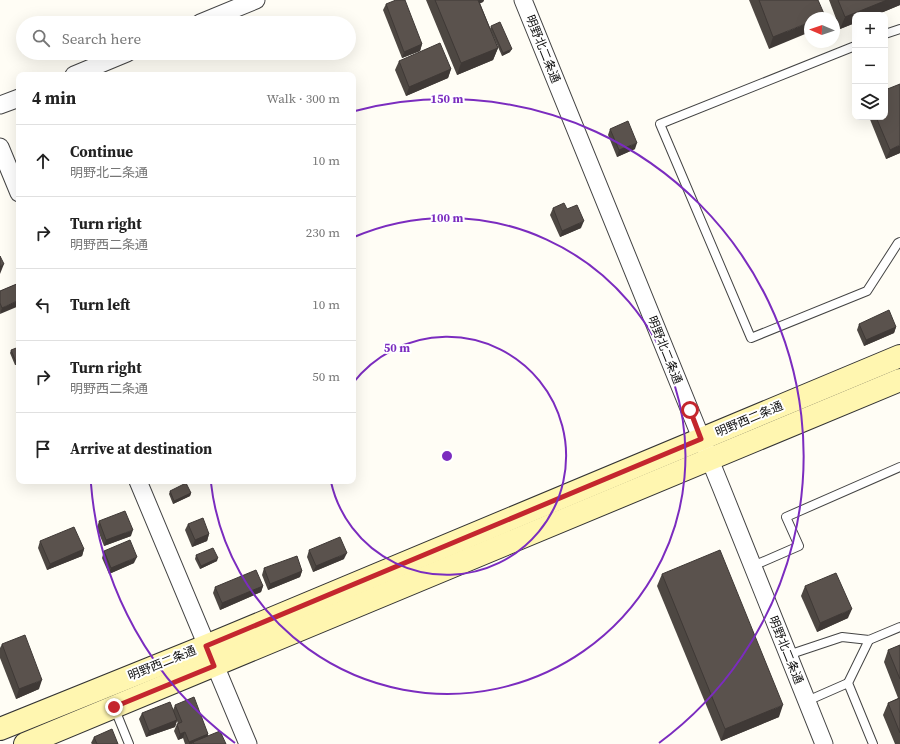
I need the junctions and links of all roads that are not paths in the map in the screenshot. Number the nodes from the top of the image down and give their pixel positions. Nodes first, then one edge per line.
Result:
1 (256, 0) edge
2 (523, 0) edge
3 (217, 16) edge
4 (900, 28) edge
5 (888, 33) edge
6 (852, 47) edge
7 (110, 60) edge
8 (81, 72) edge
9 (16, 99) edge
10 (0, 105) edge
11 (0, 146) edge
12 (16, 186) edge
13 (900, 242) edge
14 (900, 356) edge
15 (900, 380) edge
16 (701, 439) junction
17 (710, 460) junction
18 (900, 467) edge
19 (139, 484) edge
20 (753, 566) junction
21 (900, 627) edge
22 (869, 640) junction
23 (206, 646) junction
24 (788, 655) junction
25 (214, 666) junction
26 (848, 683) junction
27 (110, 697) junction
28 (807, 701) junction
29 (0, 729) edge
30 (25, 744) edge
31 (129, 744) edge
32 (248, 744) edge
33 (824, 744) edge
34 (873, 744) edge

1 - 3 street
2 - 16 street, 明野北二条通
4 - 5 lane
6 - 13 lane
7 - 8 street
9 - 10 street
11 - 12 street
14 - 16 street, 明野西二条通
15 - 17 street, 明野西二条通
16 - 17 street, 明野北二条通
16 - 23 street, 明野西二条通
17 - 20 street, 明野北二条通
17 - 25 street, 明野西二条通
18 - 20 lane
19 - 23 street
20 - 24 street, 明野北二条通
21 - 22 lane
22 - 24 lane
22 - 26 lane
23 - 25 street
23 - 27 street, 明野西二条通
24 - 28 street, 明野北二条通
25 - 27 street, 明野西二条通
25 - 32 street
26 - 28 lane
26 - 34 lane
27 - 29 street, 明野西二条通
27 - 30 street, 明野西二条通
27 - 31 lane
28 - 33 street, 明野北二条通

